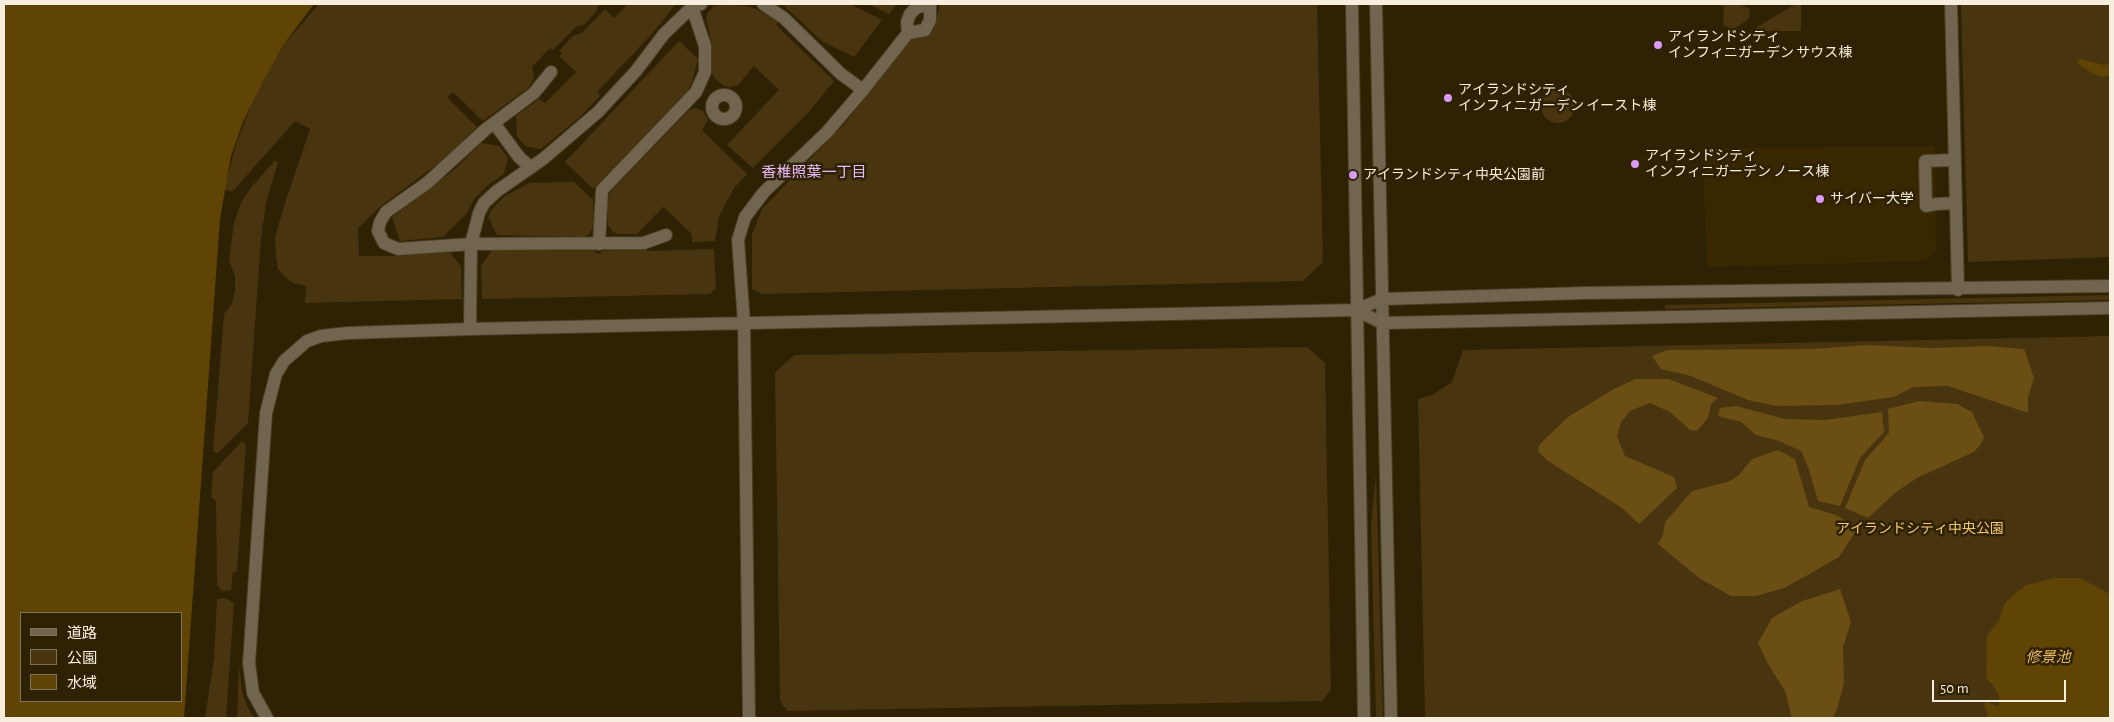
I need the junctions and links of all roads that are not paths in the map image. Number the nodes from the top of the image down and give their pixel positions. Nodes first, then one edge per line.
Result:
1 (763, 4) edge
2 (929, 4) edge
3 (1352, 4) edge
4 (1376, 4) edge
5 (1951, 4) edge
6 (695, 5) edge
7 (908, 33) junction
8 (551, 72) dead end
9 (863, 90) junction
10 (696, 92) junction
11 (714, 100) dead end
12 (494, 123) junction
13 (1954, 160) junction
14 (530, 167) junction
15 (1955, 203) junction
16 (666, 235) dead end
17 (471, 244) junction
18 (599, 244) junction
19 (2110, 286) edge
20 (1958, 290) junction
21 (1382, 299) junction
22 (2110, 308) edge
23 (1356, 310) junction
24 (744, 323) junction
25 (1382, 323) junction
26 (470, 329) junction
27 (268, 718) edge
28 (750, 718) edge
29 (1364, 718) edge
30 (1391, 718) edge

1 - 9 street
2 - 7 street
2 - 7 street
3 - 23 street
4 - 21 street
5 - 13 street
6 - 10 street
6 - 14 street
7 - 9 street
8 - 12 street
9 - 24 street
10 - 11 street
10 - 18 street
12 - 14 street
12 - 17 street
13 - 15 street
13 - 15 street
14 - 17 street
15 - 20 street
16 - 18 street
17 - 18 street
17 - 26 street
19 - 20 street
20 - 21 street
21 - 23 street
21 - 25 street
22 - 25 street
23 - 24 street
23 - 25 street
23 - 29 street
24 - 26 street
24 - 28 street
25 - 30 street
26 - 27 street

